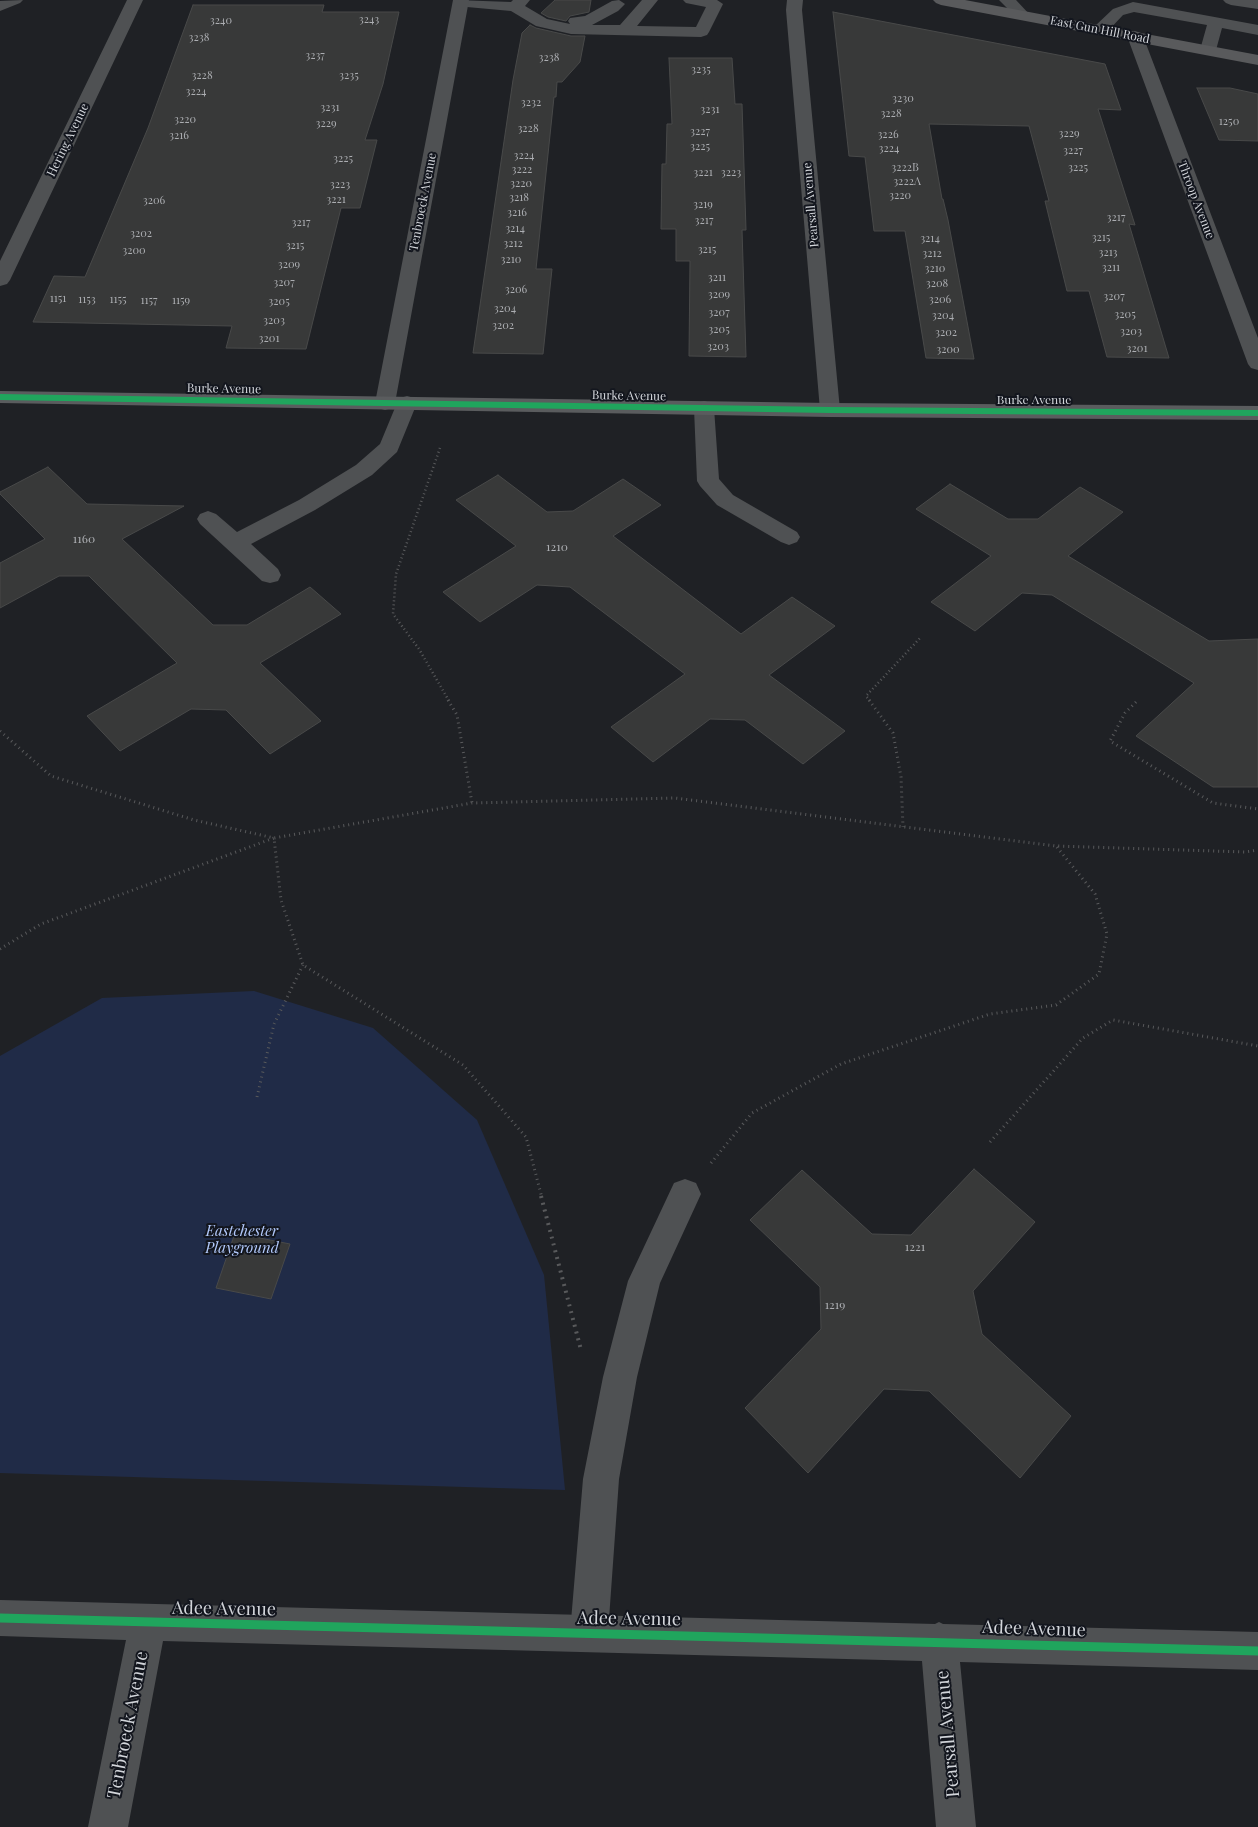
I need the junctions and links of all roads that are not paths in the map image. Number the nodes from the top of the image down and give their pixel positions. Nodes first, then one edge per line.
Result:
1 (15, 0) edge
2 (135, 0) edge
3 (650, 0) edge
4 (691, 0) edge
5 (795, 0) edge
6 (941, 0) edge
7 (1007, 0) edge
8 (1182, 0) edge
9 (1231, 0) edge
10 (461, 1) edge
11 (538, 2) dead end
12 (518, 4) edge
13 (617, 4) dead end
14 (1258, 4) edge
15 (0, 6) edge
16 (1133, 7) junction
17 (1022, 15) junction
18 (1216, 22) junction
19 (625, 30) junction
20 (1100, 30) junction
21 (1258, 30) edge
22 (1135, 36) junction
23 (1208, 50) junction
24 (1258, 60) edge
25 (0, 280) edge
26 (1258, 364) edge
27 (0, 397) edge
28 (385, 403) junction
29 (407, 403) junction
30 (704, 408) junction
31 (830, 410) junction
32 (1258, 413) edge
33 (208, 519) dead end
34 (789, 537) dead end
35 (235, 543) junction
36 (270, 575) dead end
37 (685, 1194) road end
38 (0, 1618) edge
39 (148, 1622) junction
40 (589, 1633) junction
41 (939, 1642) junction
42 (1258, 1651) edge
43 (108, 1827) edge
44 (956, 1827) edge

1 - 15 street
2 - 25 street, Hering Avenue
3 - 19 street
4 - 19 street
5 - 31 street, Pearsall Avenue
6 - 17 main road, East Gun Hill Road
7 - 17 street
8 - 16 street
9 - 14 street
10 - 12 street
10 - 28 street, Tenbroeck Avenue
11 - 13 street
12 - 19 street
16 - 18 street
16 - 20 street
17 - 20 main road, East Gun Hill Road
18 - 21 street
18 - 23 street
20 - 22 main road, East Gun Hill Road
22 - 23 main road, East Gun Hill Road
22 - 26 street, Throop Avenue
23 - 24 main road, East Gun Hill Road
27 - 28 main road, Burke Avenue
28 - 29 main road, Burke Avenue
29 - 30 main road, Burke Avenue
29 - 35 street
30 - 31 main road, Burke Avenue
30 - 34 street
31 - 32 main road, Burke Avenue
33 - 35 street
35 - 36 street
37 - 40 street
38 - 39 street, Adee Avenue
39 - 40 street, Adee Avenue
39 - 43 street, Tenbroeck Avenue
40 - 41 street, Adee Avenue
41 - 42 street, Adee Avenue
41 - 44 street, Pearsall Avenue

